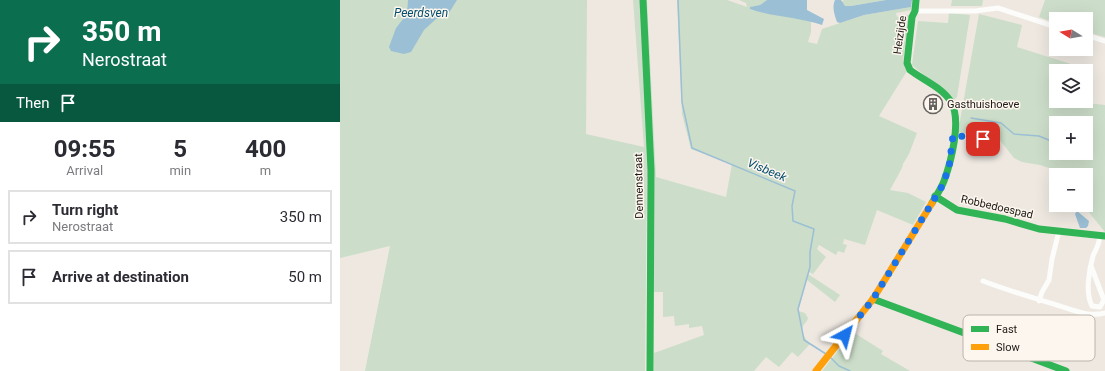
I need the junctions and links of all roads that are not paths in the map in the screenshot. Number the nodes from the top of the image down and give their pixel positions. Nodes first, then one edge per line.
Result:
1 (643, 0) edge
2 (916, 0) edge
3 (915, 11) junction
4 (1049, 25) edge
5 (1093, 37) edge
6 (1105, 41) edge
7 (955, 136) junction
8 (996, 140) dead end
9 (935, 196) junction
10 (1059, 231) junction
11 (1102, 236) edge
12 (1091, 266) junction
13 (983, 281) dead end
14 (873, 299) junction
15 (1039, 300) junction
16 (1105, 313) edge
17 (963, 333) edge
18 (1039, 361) edge
19 (650, 371) edge
20 (816, 371) edge
21 (1066, 371) edge

1 - 19 street, Dennenstraat
2 - 3 street, Heizijde
3 - 4 street
3 - 7 street, Heizijde
5 - 6 street
7 - 8 street
7 - 9 street, Heizijde
9 - 10 street, Robbedoespad
9 - 14 street, Heizijde
10 - 11 street, Robbedoespad
10 - 15 street
11 - 12 street
12 - 12 street
13 - 15 street
14 - 17 street
14 - 20 street, Heizijde
15 - 16 street
18 - 21 street

